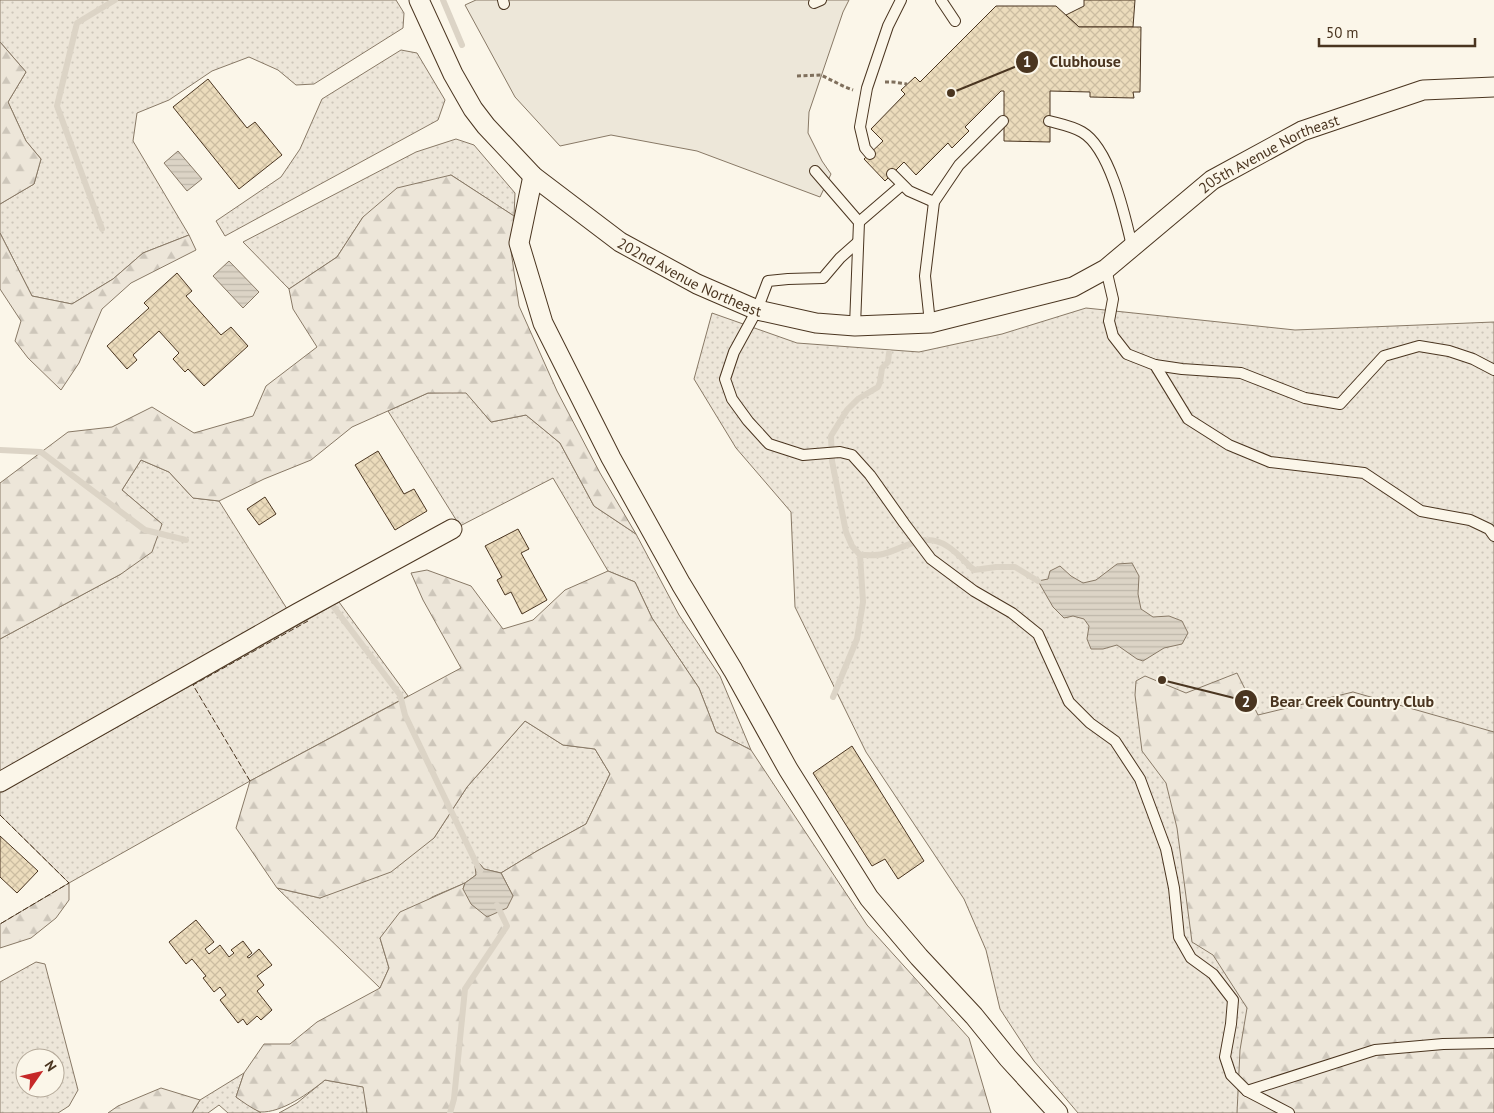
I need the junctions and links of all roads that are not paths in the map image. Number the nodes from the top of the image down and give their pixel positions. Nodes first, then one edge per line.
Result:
1 (419, 0) edge
2 (901, 0) edge
3 (941, 0) edge
4 (955, 21) dead end
5 (1494, 87) edge
6 (1003, 121) dead end
7 (1049, 121) dead end
8 (870, 154) dead end
9 (815, 171) dead end
10 (892, 174) dead end
11 (534, 176) junction
12 (902, 184) junction
13 (934, 202) junction
14 (859, 222) junction
15 (858, 242) junction
16 (1132, 246) junction
17 (1106, 269) junction
18 (1073, 287) joint
19 (757, 310) junction
20 (930, 323) junction
21 (855, 326) junction
22 (1155, 365) junction
23 (1494, 370) edge
24 (452, 529) dead end
25 (1494, 536) edge
26 (0, 782) edge
27 (1494, 1043) edge
28 (1247, 1091) junction
29 (1058, 1113) edge
30 (1289, 1113) edge

1 - 11 street, 202nd Avenue Northeast
2 - 8 lane
3 - 4 lane
5 - 16 street, 205th Avenue Northeast
6 - 13 lane
7 - 16 lane
9 - 14 lane
10 - 12 lane
11 - 19 street, 202nd Avenue Northeast
11 - 29 street
12 - 13 lane
12 - 14 lane
13 - 20 lane
14 - 15 lane
15 - 19 lane
15 - 21 lane
16 - 17 street, 205th Avenue Northeast
17 - 18 street, 205th Avenue Northeast
17 - 22 lane
18 - 20 street, 202nd Avenue Northeast
19 - 21 street, 202nd Avenue Northeast
19 - 28 lane
20 - 21 street, 202nd Avenue Northeast
22 - 23 lane
22 - 25 lane
24 - 26 street
27 - 28 lane
28 - 30 lane

